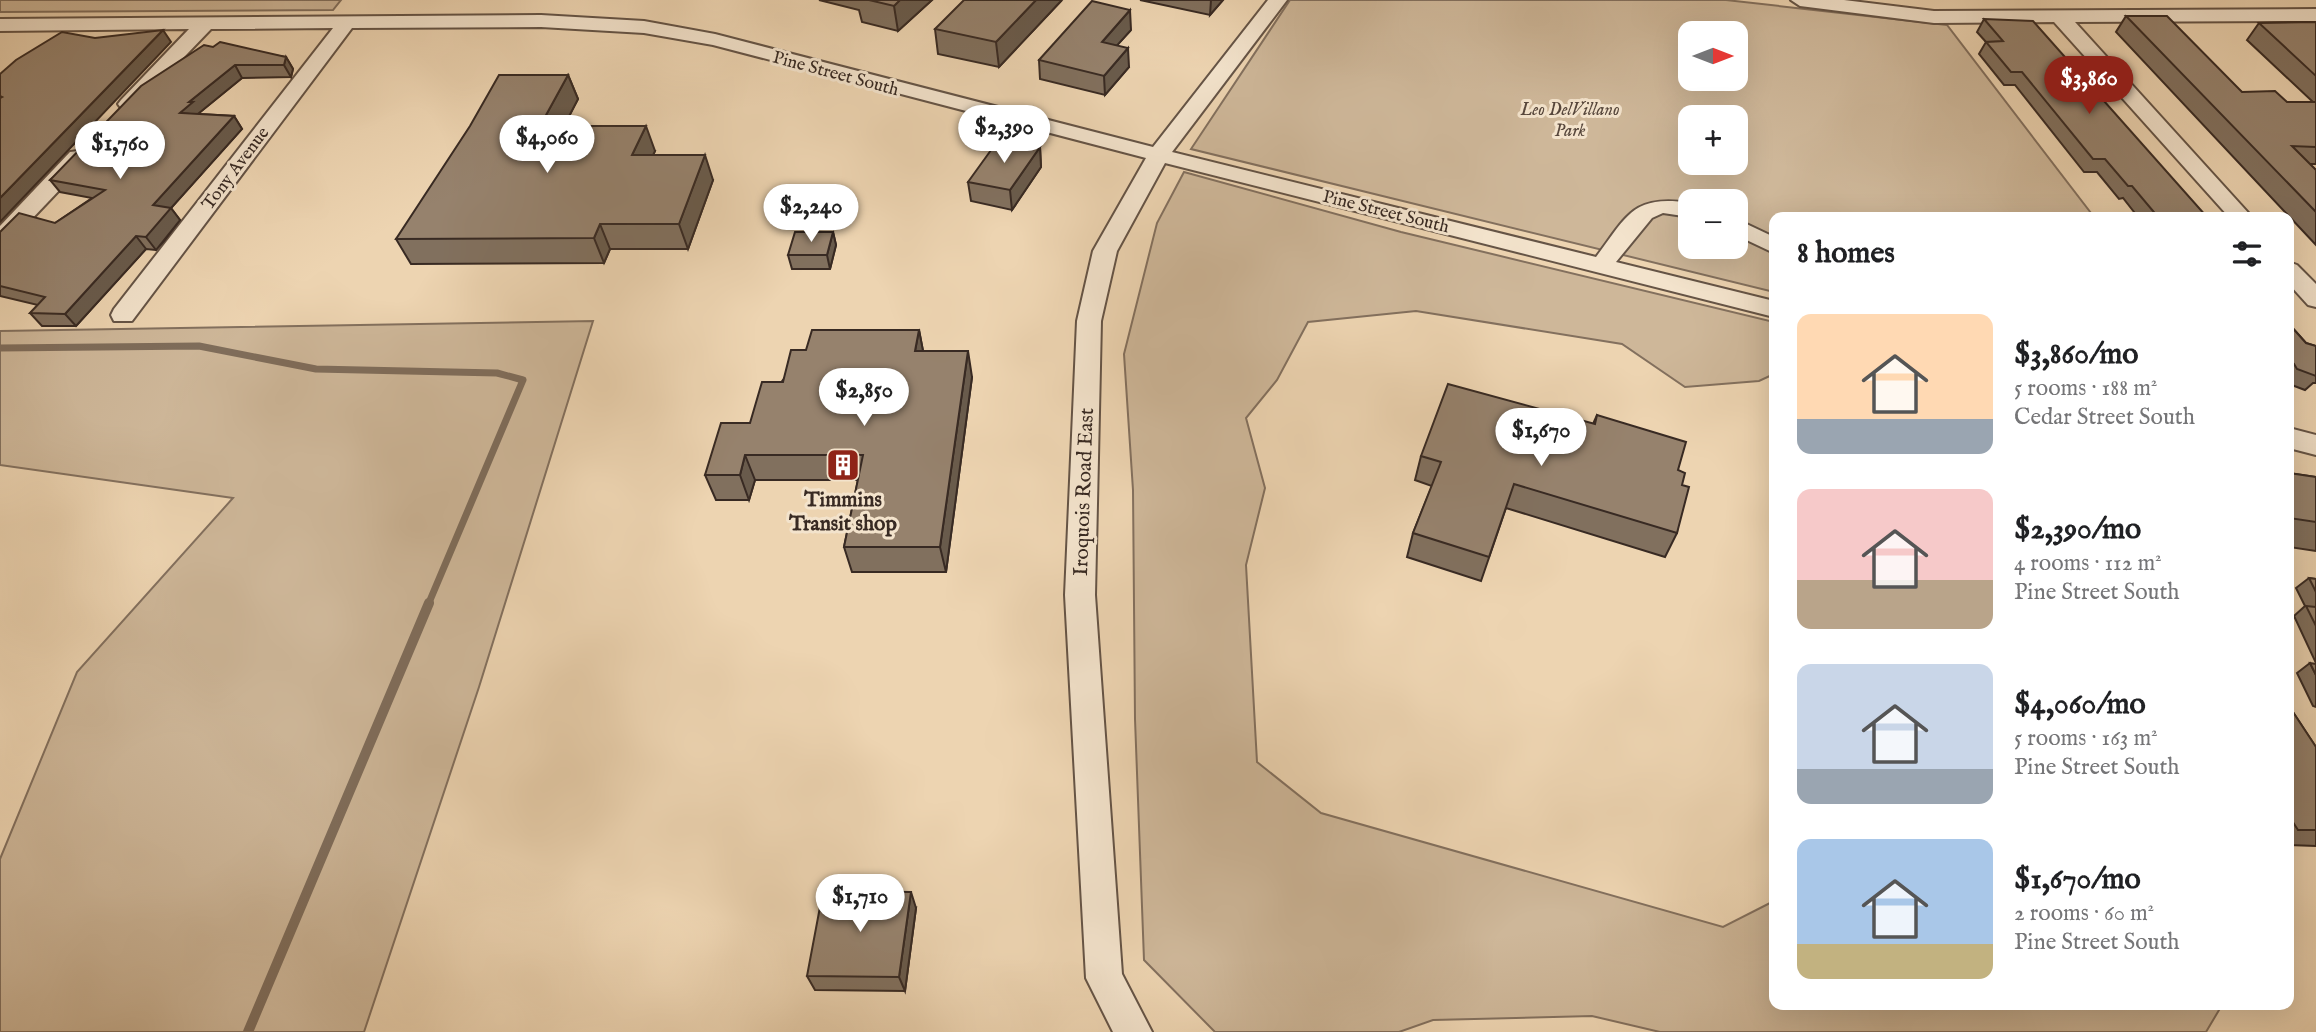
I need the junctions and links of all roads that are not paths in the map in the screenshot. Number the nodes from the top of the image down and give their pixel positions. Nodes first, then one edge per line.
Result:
1 (1278, 0) edge
2 (1800, 0) edge
3 (2316, 15) edge
4 (2060, 17) junction
5 (348, 21) junction
6 (206, 23) junction
7 (0, 25) edge
8 (64, 25) junction
9 (46, 41) edge
10 (112, 121) edge
11 (93, 141) edge
12 (1160, 154) junction
13 (1678, 208) edge
14 (2236, 212) edge
15 (1748, 232) edge
16 (0, 239) edge
17 (1769, 243) edge
18 (1601, 266) junction
19 (2294, 275) edge
20 (2316, 299) edge
21 (1769, 308) edge
22 (123, 314) dead end
23 (2294, 439) edge
24 (2316, 445) edge
25 (1133, 1032) edge

1 - 12 street, Iroquois Road East
2 - 4 street
3 - 4 street
4 - 14 street
5 - 6 street, Pine Street South
5 - 12 street, Pine Street South
5 - 22 street, Tony Avenue
6 - 8 street, Pine Street South
6 - 10 street
7 - 8 street, Pine Street South
8 - 9 street
11 - 16 street
12 - 18 street, Pine Street South
12 - 25 street, Iroquois Road East
13 - 18 street
15 - 17 street
18 - 21 street, Pine Street South
19 - 20 street
23 - 24 street

